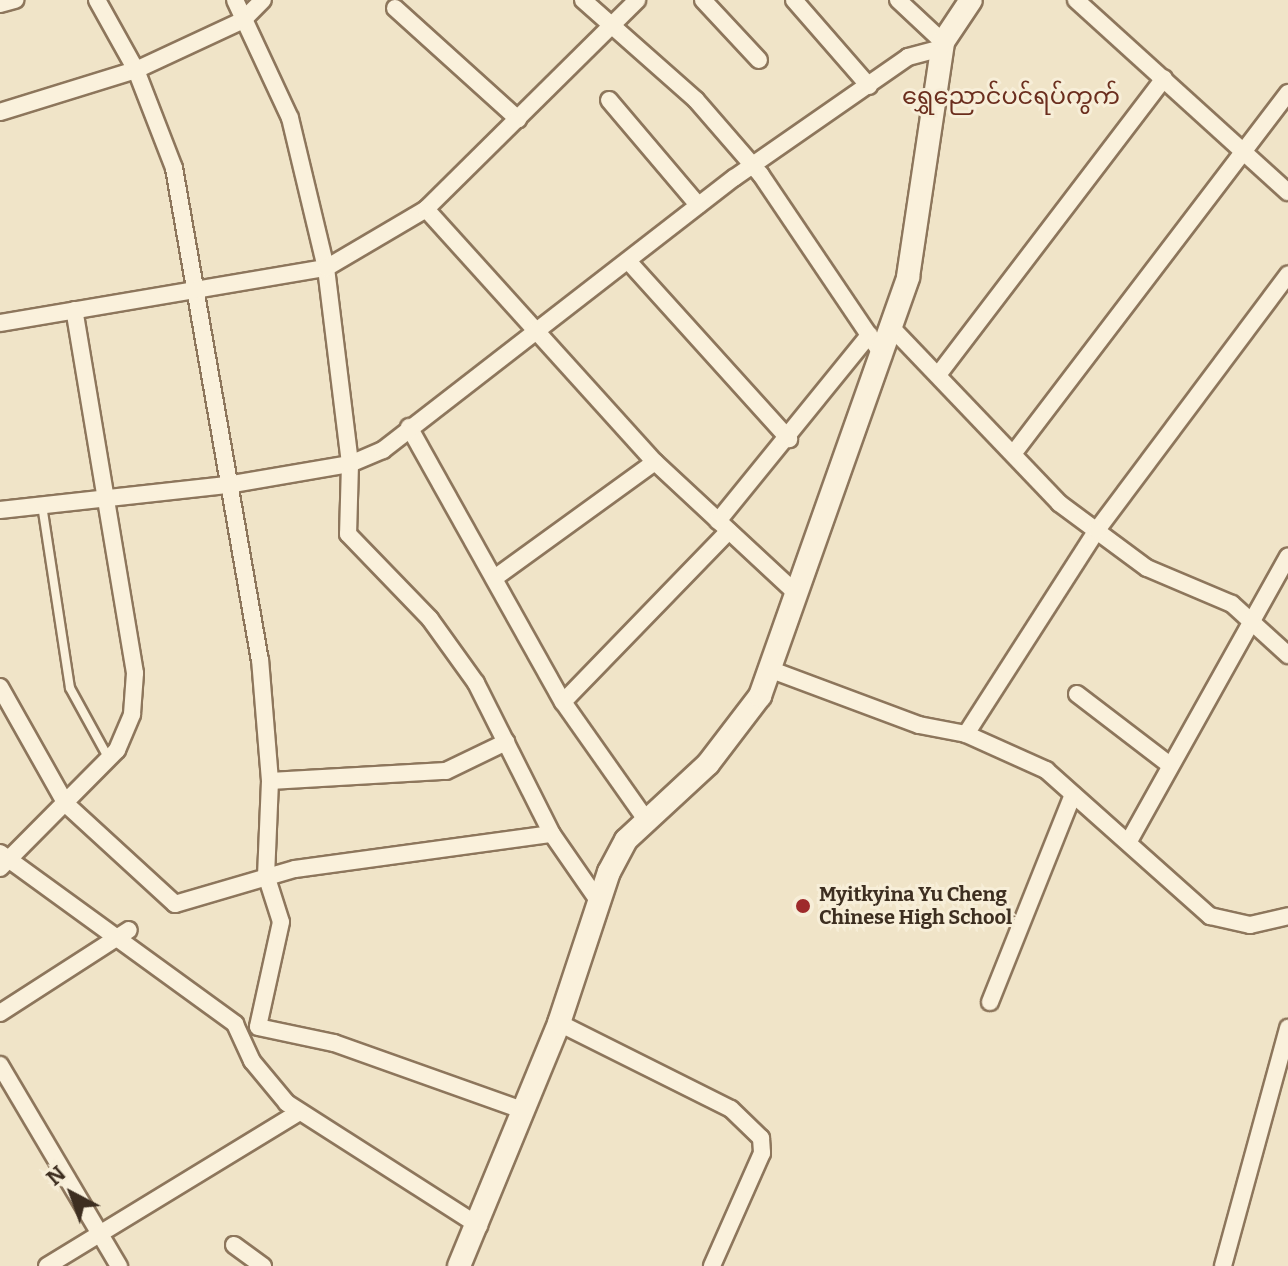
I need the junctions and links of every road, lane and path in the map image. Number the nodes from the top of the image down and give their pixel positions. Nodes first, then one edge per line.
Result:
1 (15, 0) edge
2 (97, 0) edge
3 (235, 0) edge
4 (263, 0) edge
5 (583, 0) edge
6 (637, 0) edge
7 (703, 0) edge
8 (794, 0) edge
9 (898, 0) edge
10 (971, 0) edge
11 (1076, 0) edge
12 (0, 4) edge
13 (395, 8) dead end
14 (243, 20) junction
15 (615, 24) junction
16 (943, 45) junction
17 (759, 60) dead end
18 (136, 70) junction
19 (1164, 78) junction
20 (869, 86) junction
21 (1288, 93) edge
22 (609, 100) dead end
23 (0, 112) edge
24 (518, 119) junction
25 (1242, 156) junction
26 (754, 167) junction
27 (1288, 192) edge
28 (698, 205) junction
29 (426, 209) junction
30 (629, 262) junction
31 (326, 268) junction
32 (1288, 275) edge
33 (199, 289) junction
34 (74, 310) junction
35 (0, 323) edge
36 (892, 328) junction
37 (536, 332) junction
38 (869, 335) junction
39 (883, 356) junction
40 (938, 375) junction
41 (409, 427) junction
42 (789, 439) junction
43 (1013, 454) junction
44 (655, 462) junction
45 (350, 464) junction
46 (227, 485) junction
47 (108, 498) junction
48 (42, 505) junction
49 (0, 510) edge
50 (723, 526) junction
51 (1097, 530) junction
52 (1288, 556) edge
53 (496, 577) junction
54 (797, 594) junction
55 (1249, 617) junction
56 (1288, 655) edge
57 (769, 669) junction
58 (0, 687) edge
59 (1077, 694) dead end
60 (563, 702) junction
61 (966, 734) junction
62 (506, 742) junction
63 (109, 759) junction
64 (1170, 765) junction
65 (270, 781) junction
66 (1073, 795) junction
67 (66, 804) junction
68 (647, 821) junction
69 (552, 834) junction
70 (1129, 841) junction
71 (3, 861) edge
72 (266, 875) junction
73 (599, 902) junction
74 (1288, 916) edge
75 (124, 934) junction
76 (990, 1002) dead end
77 (0, 1013) edge
78 (559, 1023) junction
79 (1288, 1028) edge
80 (0, 1065) edge
81 (525, 1111) junction
82 (299, 1112) junction
83 (479, 1226) junction
84 (99, 1235) junction
85 (234, 1245) dead end
86 (47, 1266) edge
87 (119, 1266) edge
88 (263, 1266) edge
89 (459, 1266) edge
90 (712, 1266) edge
91 (1223, 1266) edge

1 - 12 street
2 - 18 street
3 - 14 street
4 - 14 street
5 - 15 street
6 - 15 street
7 - 17 street
8 - 20 street
9 - 16 street
10 - 16 street
11 - 19 street
13 - 24 street
14 - 18 street
14 - 31 street
15 - 24 street
15 - 26 street
16 - 20 street
16 - 36 street
18 - 23 street
18 - 33 street
19 - 25 street
19 - 40 street
20 - 26 street
21 - 25 street
22 - 28 street
24 - 29 street
25 - 27 street
25 - 43 street
26 - 28 street
26 - 38 street
28 - 30 street
29 - 31 street
29 - 37 street
30 - 37 street
30 - 42 street
31 - 33 street
31 - 45 street
32 - 51 street
33 - 34 street
33 - 46 street
34 - 35 street
34 - 47 street
36 - 39 street
36 - 40 street
37 - 41 street
37 - 44 street
38 - 39 street
38 - 42 street
39 - 54 street
40 - 43 street
41 - 45 street
41 - 53 street
42 - 50 street
43 - 51 street
44 - 50 street
44 - 53 street
45 - 46 street
45 - 62 street
46 - 47 street
46 - 65 street
47 - 48 street
47 - 63 street
48 - 49 street
48 - 63 lane
50 - 54 street
50 - 60 street
51 - 55 street
51 - 61 street
52 - 55 street
53 - 60 street
54 - 57 street
55 - 56 street
55 - 64 street
57 - 61 street
57 - 68 street
58 - 67 street
59 - 64 street
60 - 68 street
61 - 66 street
62 - 65 street
62 - 69 street
63 - 67 street
64 - 70 street
65 - 72 street
66 - 70 street
66 - 76 street
67 - 71 street
67 - 72 street
68 - 73 street
69 - 72 street
69 - 73 street
70 - 74 street
71 - 75 street
72 - 81 street
73 - 78 street
75 - 77 street
75 - 82 street
78 - 81 street
78 - 90 street
79 - 91 street
80 - 84 street
81 - 83 street
82 - 83 street
82 - 84 street
83 - 89 street
84 - 86 street
84 - 87 street
85 - 88 street

